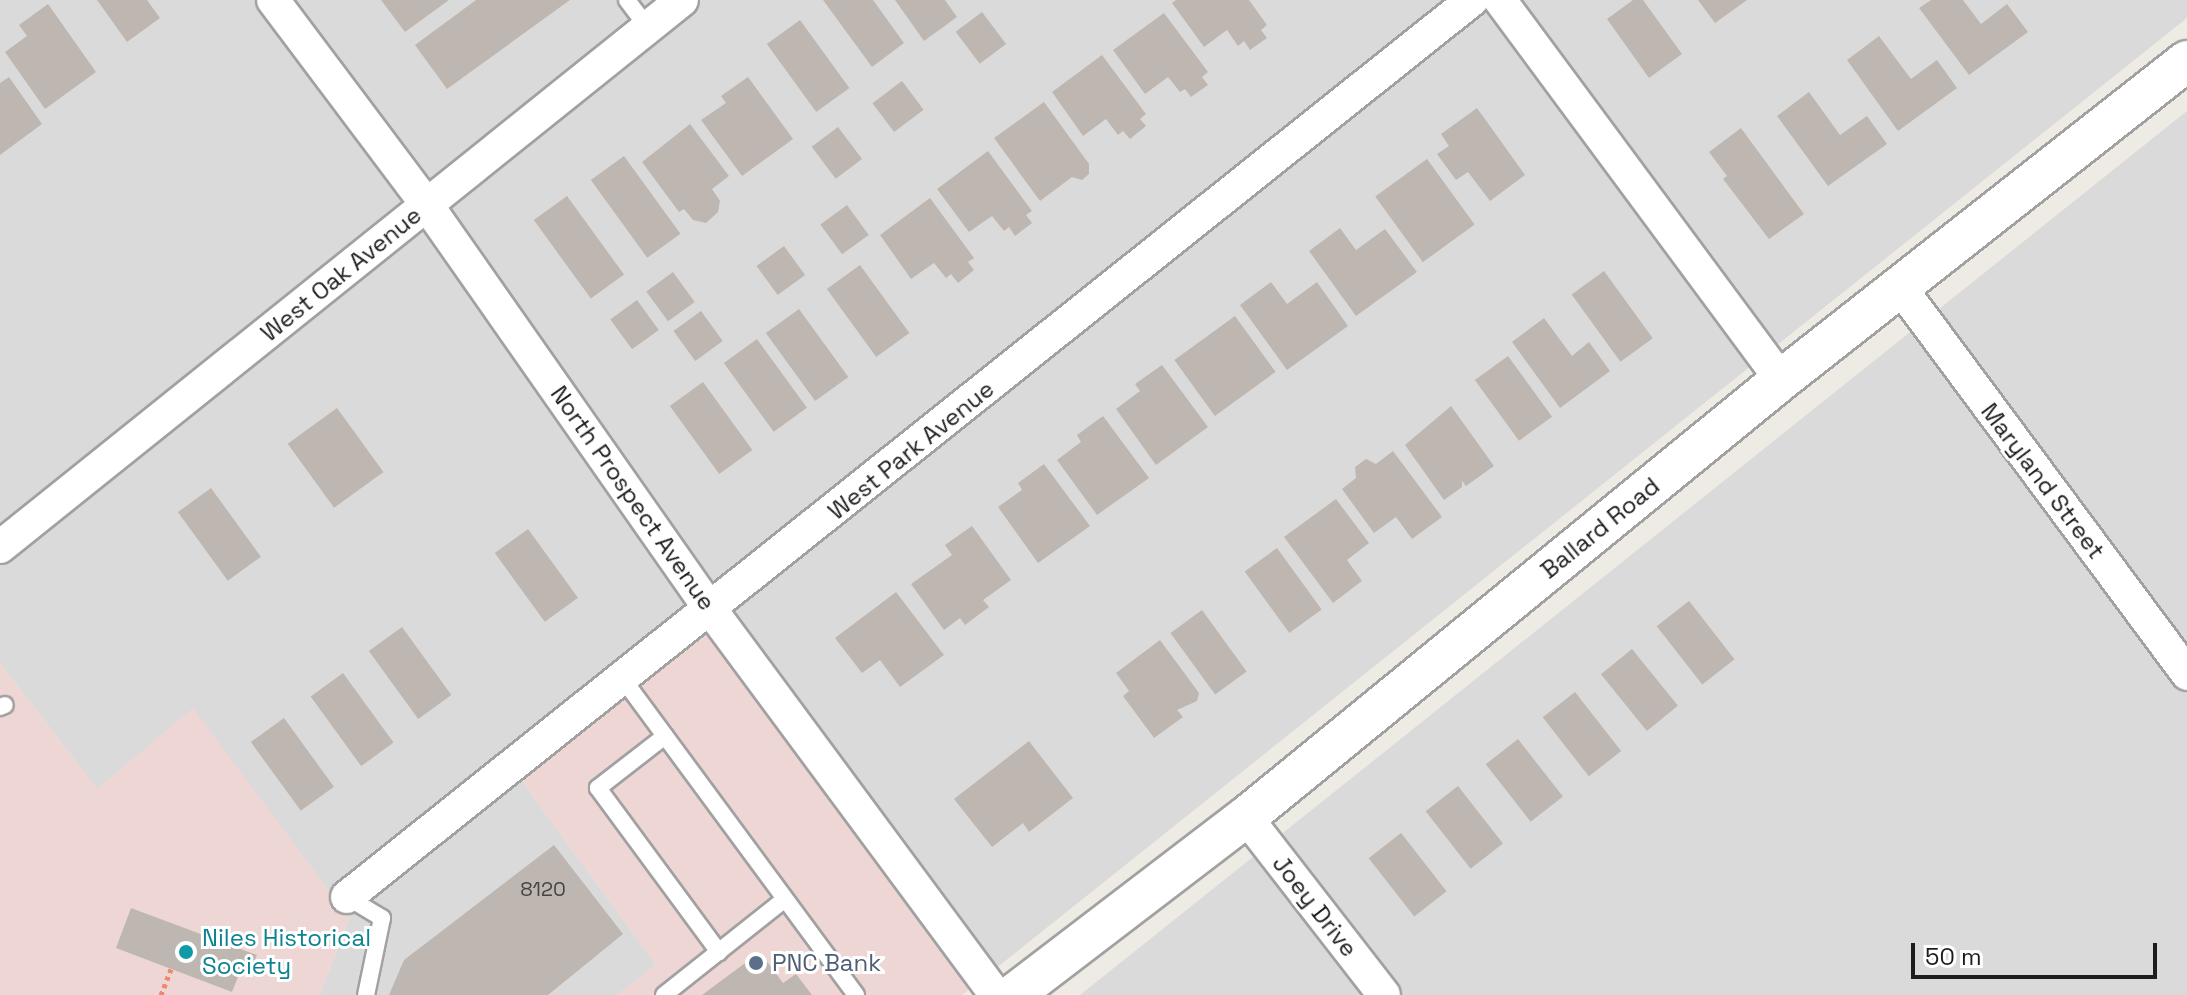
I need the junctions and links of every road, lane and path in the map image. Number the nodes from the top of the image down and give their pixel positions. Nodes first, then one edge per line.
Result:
1 (273, 0) edge
2 (627, 0) edge
3 (682, 0) edge
4 (1472, 0) edge
5 (1500, 0) edge
6 (648, 28) junction
7 (2187, 61) edge
8 (427, 205) junction
9 (1900, 287) junction
10 (1781, 380) junction
11 (0, 547) edge
12 (711, 610) junction
13 (2187, 674) edge
14 (623, 679) junction
15 (665, 736) junction
16 (1246, 817) junction
17 (347, 897) joint
18 (785, 899) junction
19 (719, 952) junction
20 (171, 969) dead end
21 (161, 995) edge
22 (366, 995) edge
23 (664, 995) edge
24 (856, 995) edge
25 (996, 995) edge
26 (1013, 995) edge
27 (1384, 995) edge

1 - 8 street, North Prospect Avenue
2 - 6 lane
3 - 6 street, West Oak Avenue
4 - 12 street, West Park Avenue
5 - 10 street
6 - 8 street, West Oak Avenue
7 - 9 street, Ballard Road
8 - 11 street, West Oak Avenue
8 - 12 street, North Prospect Avenue
9 - 10 street, Ballard Road
9 - 13 street, Maryland Street
10 - 16 street, Ballard Road
12 - 14 street, West Park Avenue
12 - 25 street, North Prospect Avenue
14 - 15 lane
14 - 17 street, West Park Avenue
15 - 18 lane
15 - 19 lane
16 - 26 street, Ballard Road
16 - 27 street, Joey Drive
17 - 22 lane
18 - 19 lane
18 - 24 lane
19 - 23 lane
20 - 21 path

